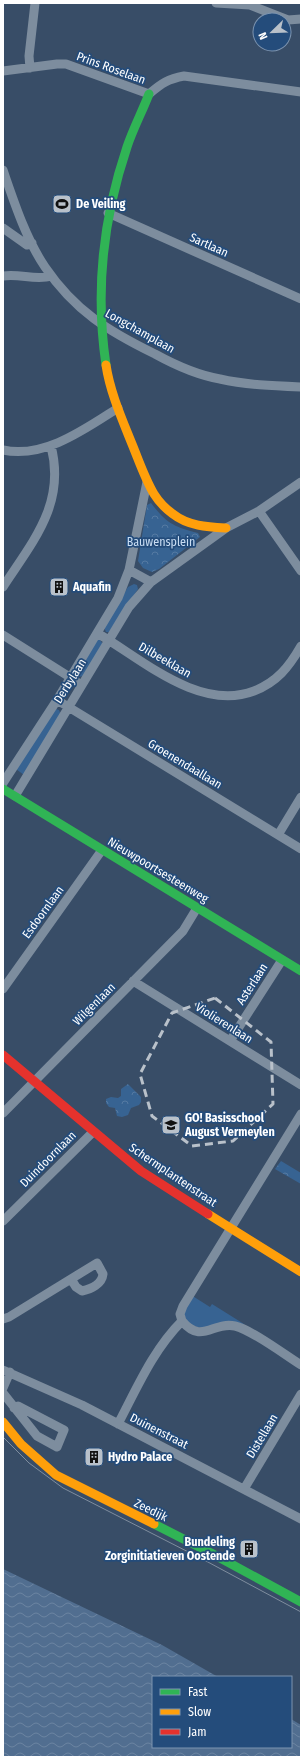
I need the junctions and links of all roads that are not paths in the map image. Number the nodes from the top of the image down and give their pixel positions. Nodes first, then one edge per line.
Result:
1 (34, 3) edge
2 (216, 3) edge
3 (250, 4) edge
4 (301, 18) edge
5 (30, 68) junction
6 (3, 71) edge
7 (301, 92) edge
8 (149, 94) junction
9 (3, 170) edge
10 (108, 213) junction
11 (3, 228) edge
12 (32, 243) junction
13 (3, 276) edge
14 (51, 276) junction
15 (301, 298) edge
16 (100, 325) junction
17 (301, 387) edge
18 (118, 408) junction
19 (51, 446) junction
20 (3, 450) edge
21 (147, 482) junction
22 (301, 482) edge
23 (259, 511) junction
24 (226, 528) junction
25 (128, 570) junction
26 (301, 571) edge
27 (151, 582) junction
28 (3, 587) edge
29 (97, 634) junction
30 (3, 635) edge
31 (110, 641) junction
32 (301, 646) edge
33 (70, 678) junction
34 (82, 685) junction
35 (57, 700) junction
36 (69, 707) junction
37 (3, 783) edge
38 (7, 793) edge
39 (301, 797) edge
40 (278, 835) junction
41 (301, 849) edge
42 (102, 850) junction
43 (197, 908) junction
44 (282, 960) junction
45 (301, 971) edge
46 (134, 981) junction
47 (3, 989) edge
48 (230, 1041) junction
49 (3, 1055) edge
50 (35, 1081) junction
51 (301, 1085) edge
52 (3, 1113) edge
53 (301, 1114) edge
54 (93, 1132) junction
55 (3, 1221) edge
56 (230, 1228) junction
57 (301, 1272) edge
58 (71, 1279) dead end
59 (3, 1319) edge
60 (182, 1321) junction
61 (301, 1365) edge
62 (6, 1371) edge
63 (3, 1388) edge
64 (3, 1393) edge
65 (301, 1394) edge
66 (14, 1408) junction
67 (3, 1422) edge
68 (118, 1424) junction
69 (244, 1489) junction
70 (301, 1519) edge
71 (301, 1602) edge

1 - 5 street
2 - 3 street
3 - 4 street
5 - 6 street, Prins Roselaan
5 - 8 street, Prins Roselaan
7 - 8 street, Prins Roselaan
8 - 10 street
9 - 12 street, Longchamplaan
10 - 15 street, Sartlaan
10 - 16 street
11 - 12 street
12 - 14 street, Longchamplaan
13 - 14 street
14 - 16 street, Longchamplaan
16 - 17 street, Longchamplaan
16 - 18 street
18 - 19 street
18 - 21 street
19 - 20 street
19 - 28 street
21 - 24 street
21 - 25 street
22 - 23 street
23 - 24 street
23 - 26 street
24 - 27 street
25 - 27 street
25 - 29 street, Derbylaan
27 - 31 street, Derbylaan
29 - 31 street, Dilbeeklaan
29 - 33 street, Derbylaan
30 - 33 street
31 - 32 street, Dilbeeklaan
31 - 34 street, Derbylaan
33 - 34 street
33 - 35 street, Derbylaan
34 - 36 street, Derbylaan
35 - 36 street, Groenendaallaan
35 - 37 street, Derbylaan
36 - 38 street, Derbylaan
36 - 40 street, Groenendaallaan
38 - 42 street, Nieuwpoortsesteenweg
39 - 40 street
40 - 41 street, Groenendaallaan
42 - 43 street, Nieuwpoortsesteenweg
42 - 47 street, Esdoornlaan
43 - 44 street, Nieuwpoortsesteenweg
43 - 46 street, Wilgenlaan
44 - 45 street, Nieuwpoortsesteenweg
44 - 48 street, Asterlaan
46 - 48 street, Violierenlaan
46 - 50 street, Wilgenlaan
48 - 51 street, Violierenlaan
49 - 50 street, Schermplantenstraat
50 - 52 street, Wilgenlaan
50 - 54 street, Schermplantenstraat
53 - 56 street
54 - 55 street, Duindoornlaan
54 - 56 street, Schermplantenstraat
56 - 57 street, Schermplantenstraat
56 - 60 street
58 - 59 street
60 - 61 street
60 - 68 street
62 - 63 street
62 - 68 street, Duinenstraat
64 - 66 street
65 - 69 street, Distellaan
66 - 66 street
67 - 71 street, Zeedijk
68 - 69 street, Duinenstraat
69 - 70 street, Duinenstraat

